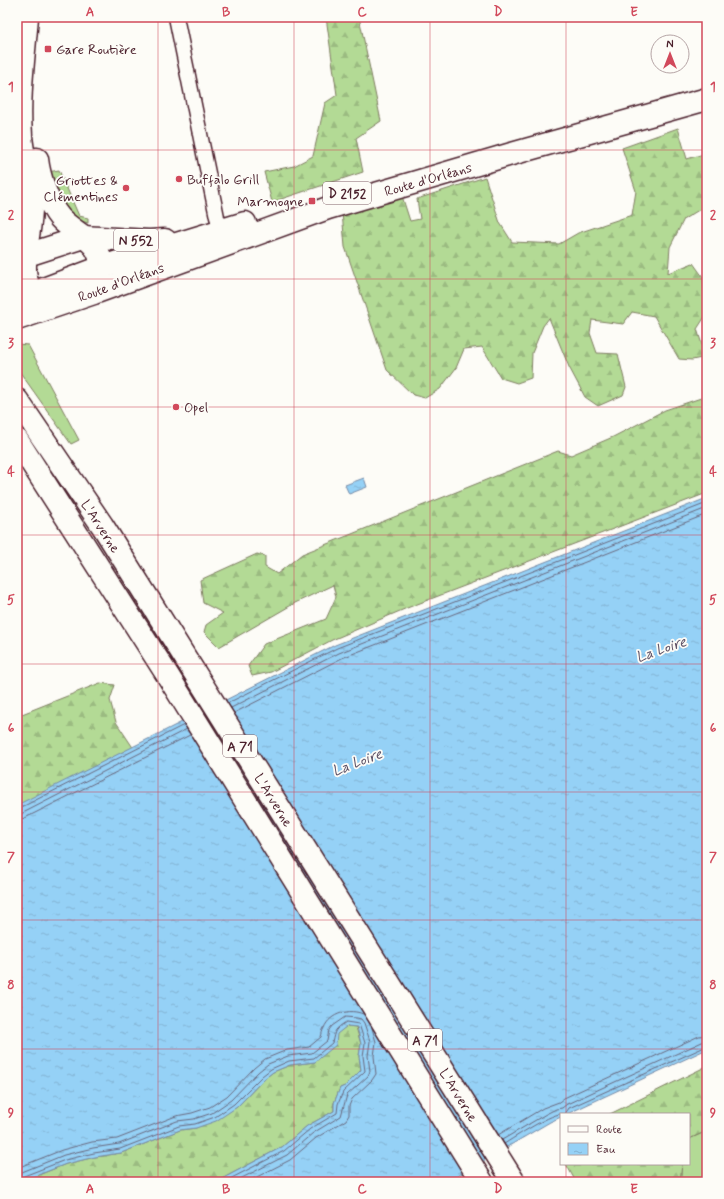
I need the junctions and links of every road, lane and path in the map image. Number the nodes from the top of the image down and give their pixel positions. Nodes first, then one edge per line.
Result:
1 (176, 17) edge
2 (26, 25) edge
3 (707, 85) edge
4 (707, 99) edge
5 (221, 230) junction
6 (83, 237) junction
7 (188, 240) junction
8 (21, 263) edge
9 (102, 267) junction
10 (94, 293) junction
11 (31, 301) edge
12 (17, 319) edge
13 (17, 400) edge
14 (17, 440) edge
15 (482, 1182) edge
16 (514, 1182) edge

1 - 5 street
2 - 6 main road
2 - 8 main road
3 - 5 main road, Route d'Orléans / D 2152
4 - 10 main road, Route d'Orléans / D 2152
5 - 7 main road, Route d'Orléans / D 2152
6 - 7 main road, N 552
6 - 8 main road
6 - 9 main road
7 - 9 main road, Route d'Orléans / D 2152
8 - 11 main road
9 - 10 main road
9 - 11 main road, Route d'Orléans / D 2152
10 - 11 main road, Route d'Orléans / D 2152
11 - 12 main road, Route d'Orléans / D 2152
13 - 16 main road, L'Arverne / A 71
14 - 15 main road, L'Arverne / A 71

